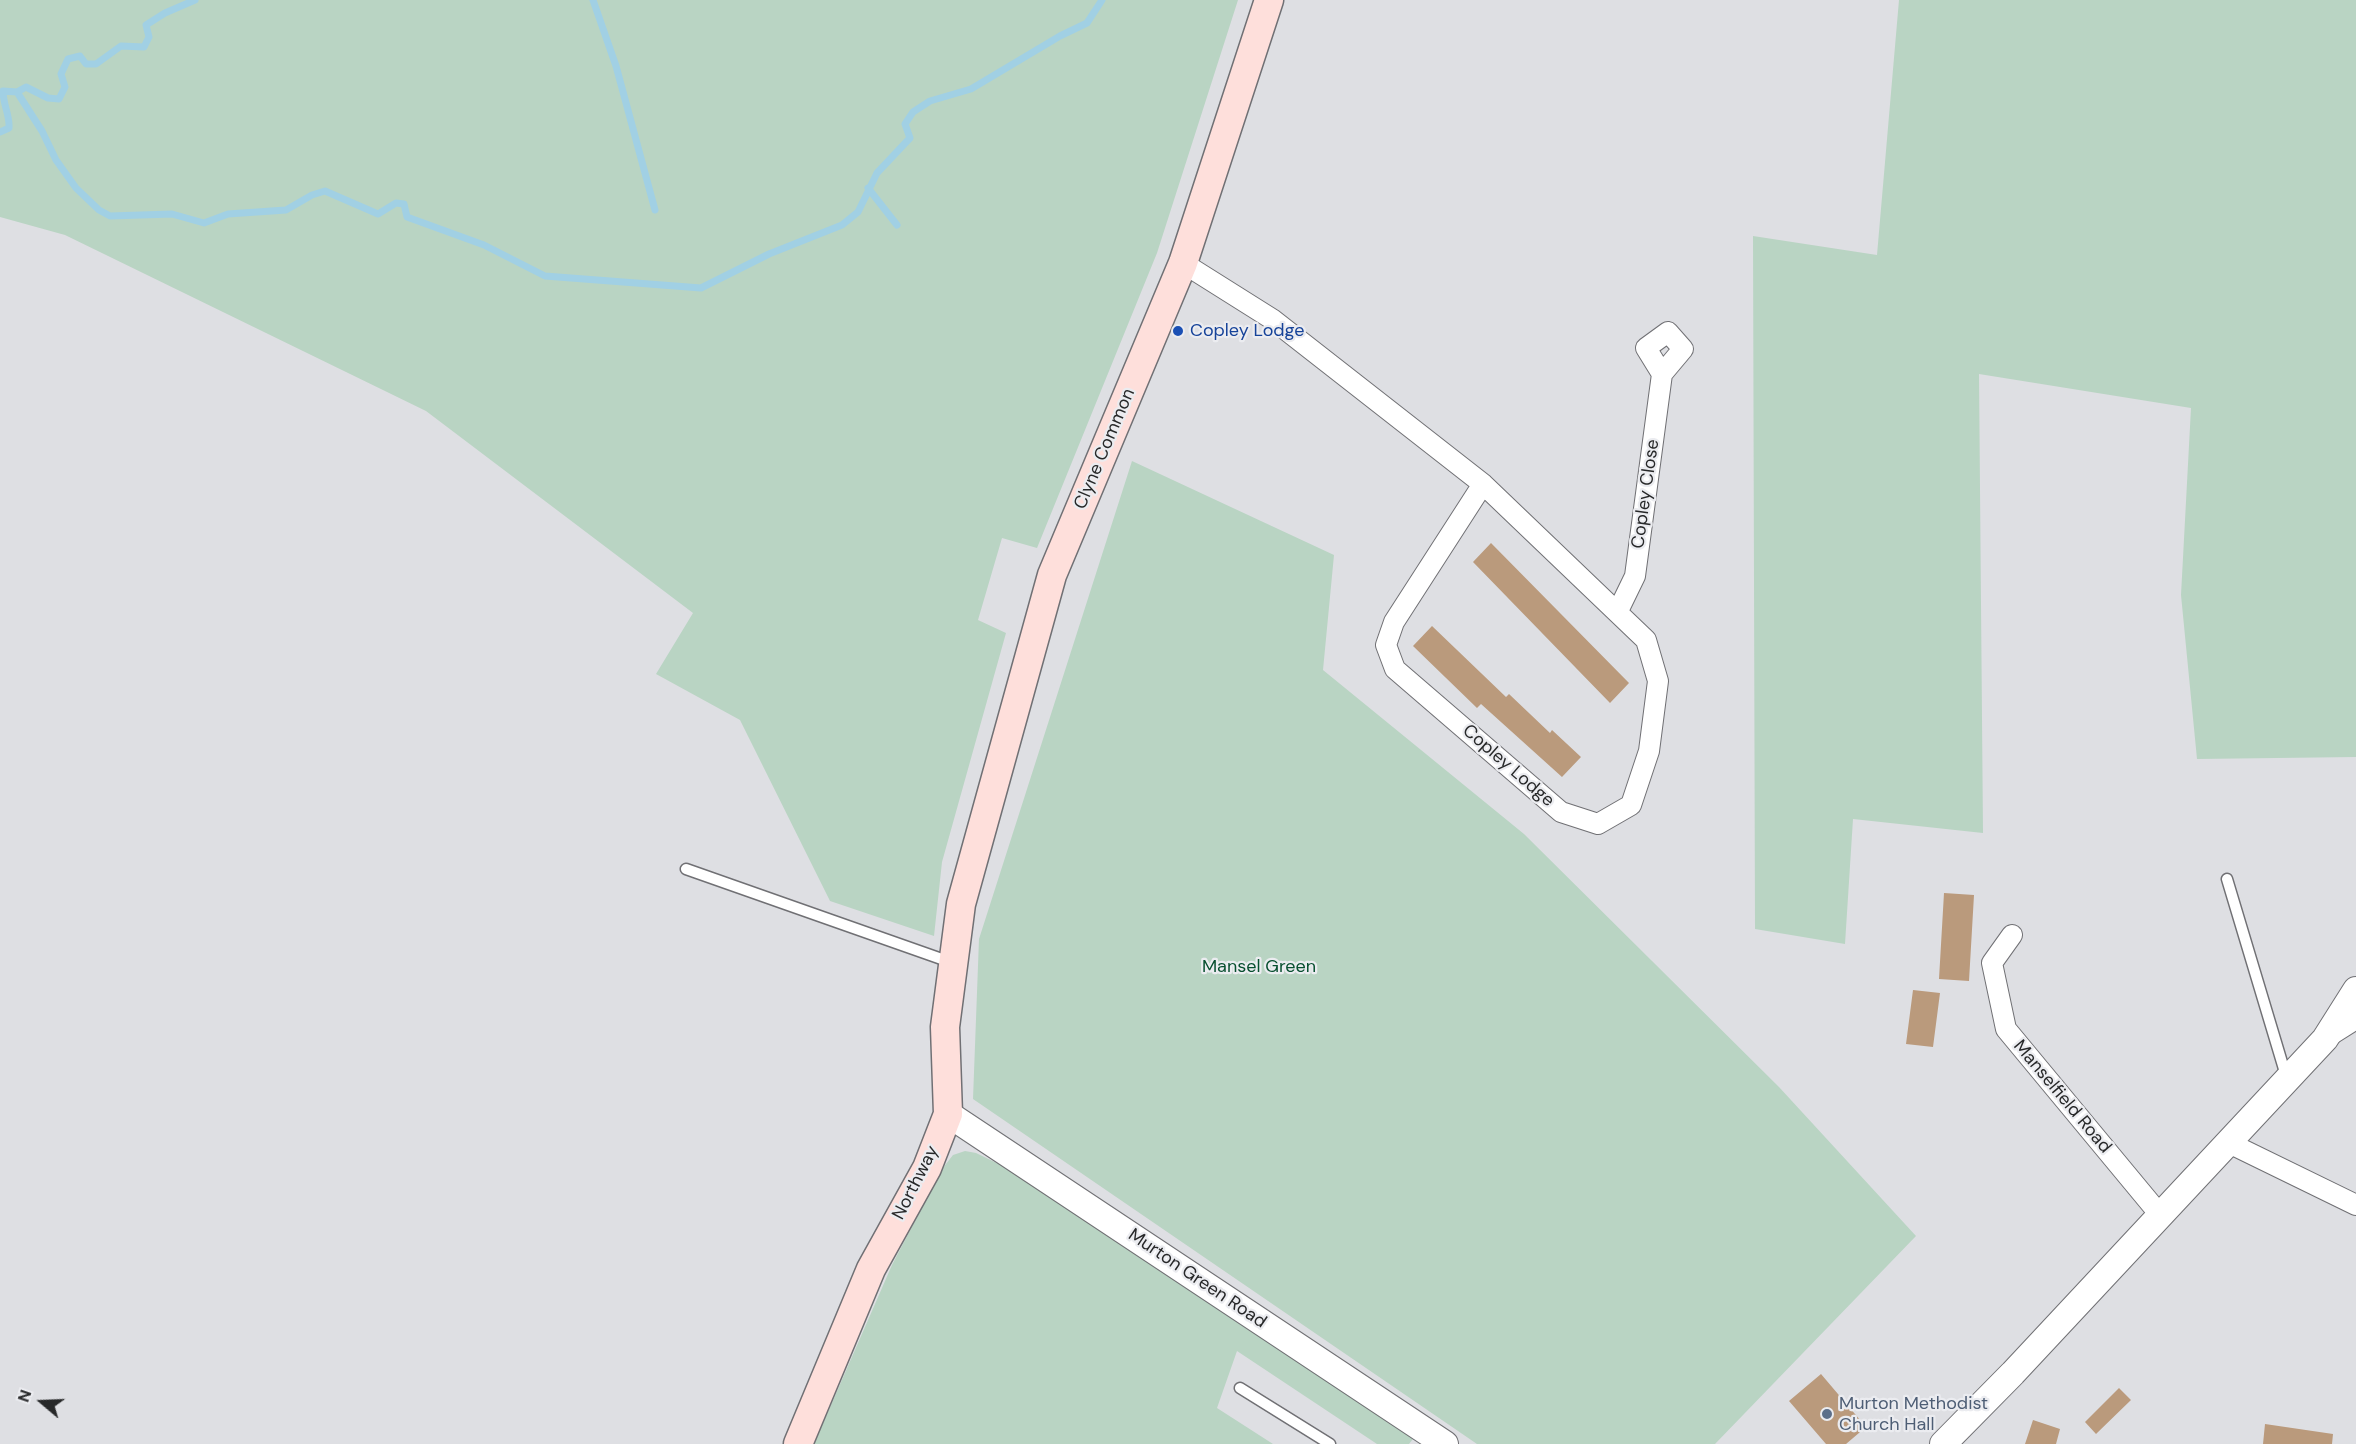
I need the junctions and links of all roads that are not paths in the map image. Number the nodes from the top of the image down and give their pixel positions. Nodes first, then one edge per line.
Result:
1 (1269, 0) edge
2 (1183, 263) junction
3 (1662, 374) dead end
4 (1483, 484) junction
5 (1618, 611) junction
6 (686, 869) dead end
7 (2228, 879) dead end
8 (961, 904) joint
9 (2012, 935) dead end
10 (954, 963) junction
11 (2356, 990) edge
12 (2356, 1019) edge
13 (2325, 1039) junction
14 (2287, 1080) junction
15 (948, 1114) junction
16 (2229, 1143) junction
17 (2356, 1205) edge
18 (2161, 1216) junction
19 (1240, 1388) dead end
20 (1430, 1440) edge
21 (798, 1444) edge
22 (1330, 1444) edge
23 (1943, 1444) edge

1 - 2 main road, Clyne Common
2 - 4 street, Copley Lodge
2 - 8 main road, Clyne Common
3 - 5 street, Copley Close
4 - 5 street, Copley Lodge
4 - 5 street, Copley Lodge
6 - 10 lane
7 - 14 lane
8 - 10 main road, Northway
9 - 18 street, Manselfield Road
10 - 15 main road, Northway
11 - 13 street
12 - 13 street
13 - 14 street
14 - 16 street
15 - 20 street, Murton Green Road
15 - 21 main road, Northway
16 - 17 street
16 - 18 street
18 - 23 street
19 - 22 lane

